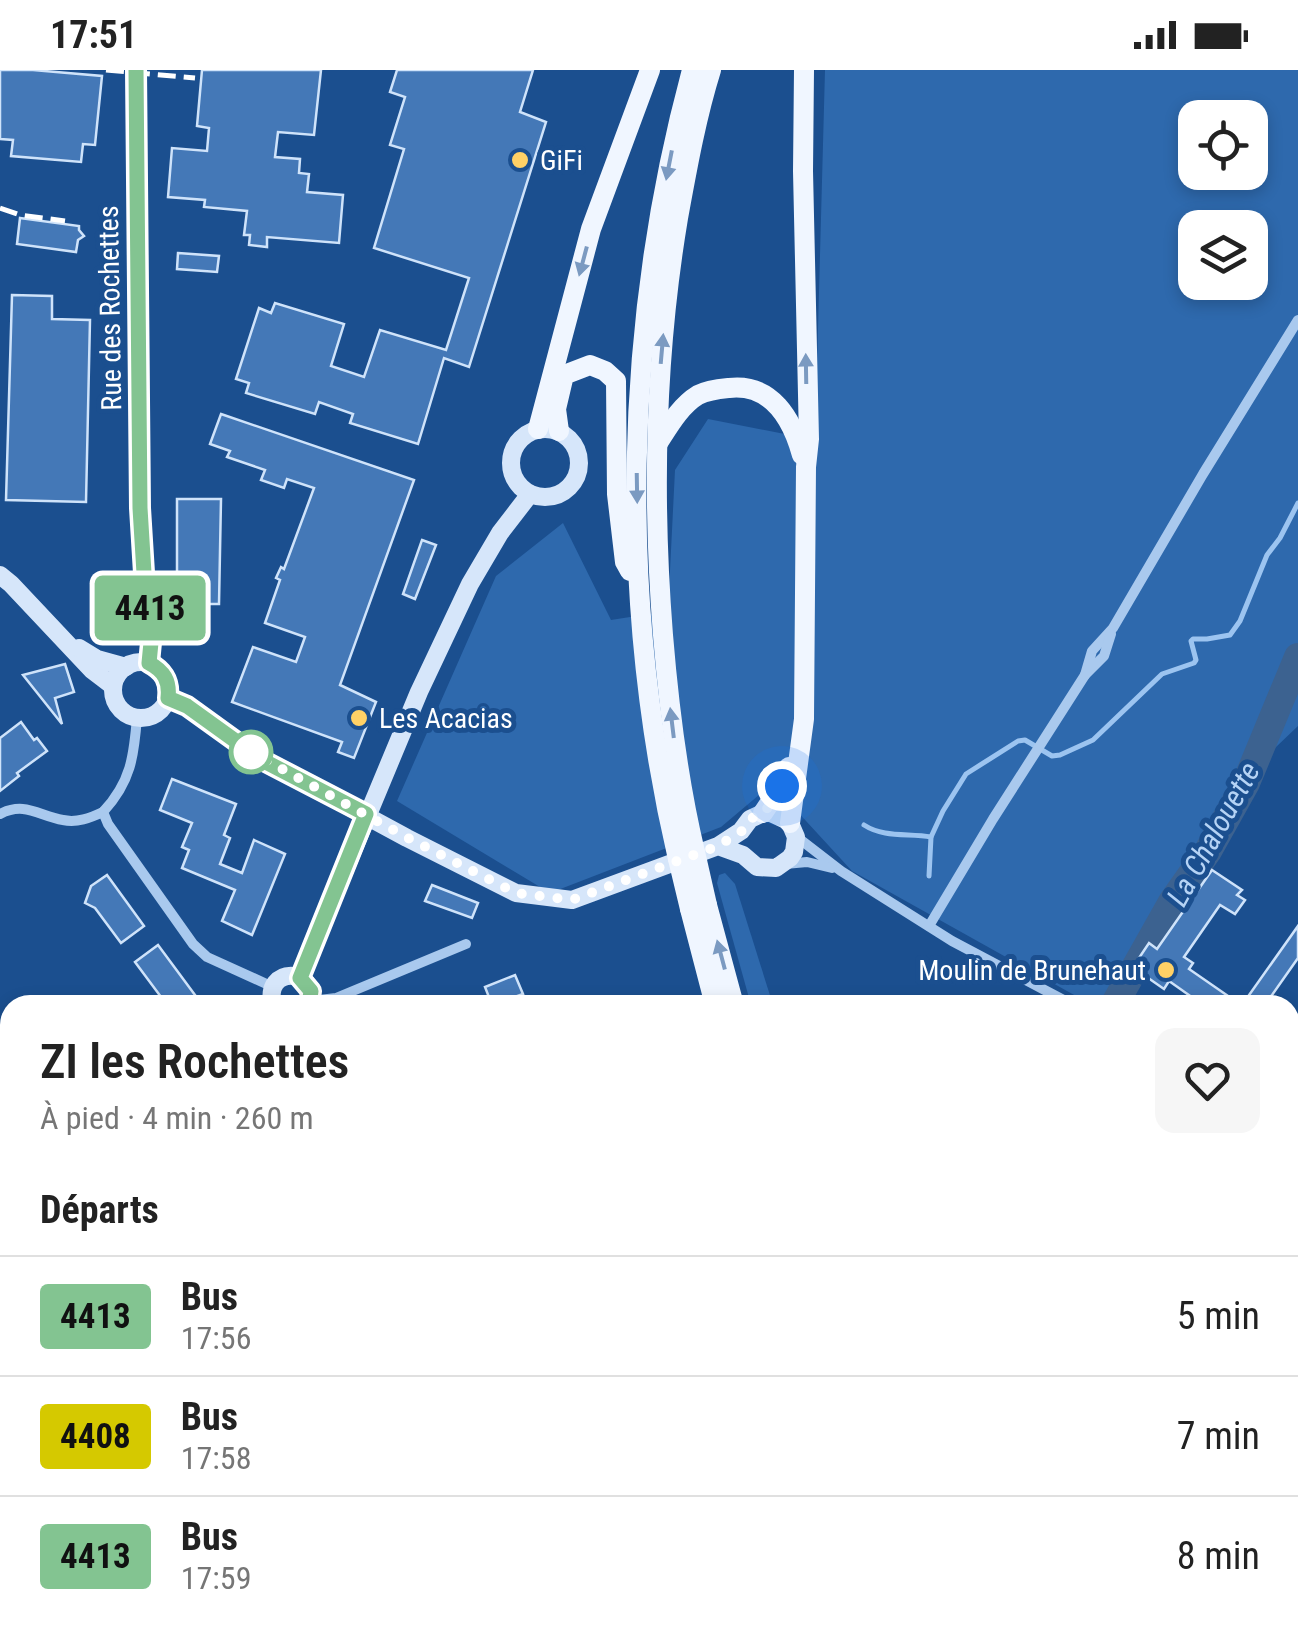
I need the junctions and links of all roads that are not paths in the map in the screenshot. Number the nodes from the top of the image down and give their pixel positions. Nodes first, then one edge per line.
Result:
1 (136, 70) edge
2 (650, 70) edge
3 (692, 70) edge
4 (711, 70) edge
5 (804, 70) edge
6 (1298, 320) edge
7 (548, 430) junction
8 (656, 446) junction
9 (806, 467) junction
10 (530, 494) junction
11 (0, 575) edge
12 (638, 584) junction
13 (62, 637) junction
14 (149, 663) junction
15 (126, 666) junction
16 (114, 686) junction
17 (168, 698) junction
18 (138, 717) junction
19 (800, 742) junction
20 (102, 812) junction
21 (764, 813) junction
22 (0, 814) edge
23 (366, 814) junction
24 (678, 821) junction
25 (793, 830) junction
26 (742, 831) junction
27 (718, 846) junction
28 (743, 855) junction
29 (784, 864) junction
30 (841, 871) junction
31 (698, 907) junction
32 (929, 926) junction
33 (466, 944) dead end
34 (300, 978) junction
35 (271, 995) edge
36 (274, 995) edge
37 (309, 995) edge
38 (343, 995) edge
39 (712, 995) edge
40 (730, 995) edge
41 (1054, 995) edge

1 - 14 main road, Rue des Rochettes
2 -> 7 main road
3 -> 12 main road
8 -> 4 main road
9 -> 5 main road
6 - 32 street
7 - 10 main road
7 - 10 main road
7 - 12 main road
8 - 9 main road
24 -> 8 main road
9 - 19 main road
10 - 23 main road
11 - 13 main road
12 - 24 main road
13 - 15 main road
13 - 16 main road
14 - 15 main road
14 - 17 main road
15 - 16 main road
16 - 18 main road
17 - 18 main road
17 - 23 main road
18 - 20 street
19 - 21 main road
19 - 25 main road
20 - 22 street
20 - 35 street
21 - 25 main road
21 - 26 main road
23 - 27 main road
23 - 34 main road
24 - 31 main road, bridge
25 - 29 main road
25 - 30 street
26 - 27 main road
26 - 28 main road
27 - 28 main road
28 - 29 main road
29 - 30 street
30 - 32 street
31 - 39 main road
40 -> 31 main road
32 - 41 street
33 - 38 street
34 - 36 main road
34 - 37 main road

